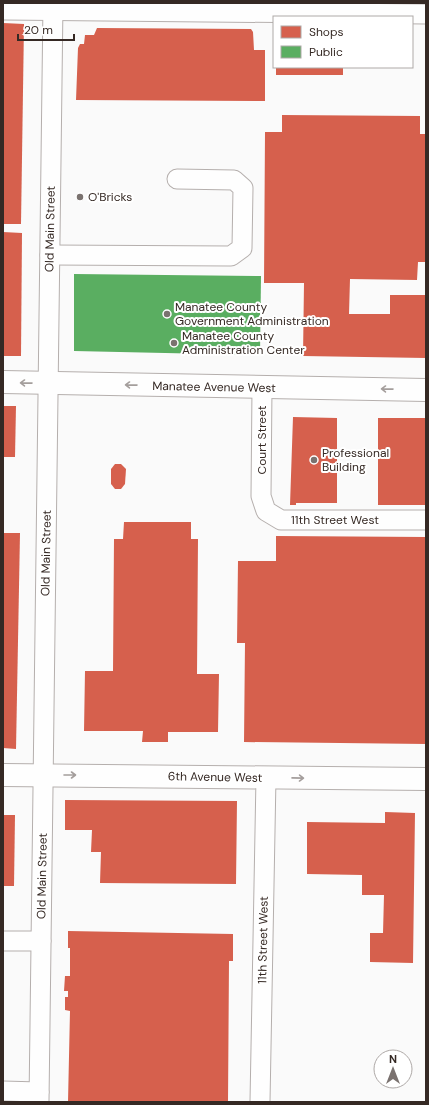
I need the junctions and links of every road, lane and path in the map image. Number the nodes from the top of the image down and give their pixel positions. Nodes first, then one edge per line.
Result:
1 (53, 6) edge
2 (197, 7) edge
3 (3, 10) edge
4 (426, 14) edge
5 (177, 179) dead end
6 (50, 255) junction
7 (3, 382) edge
8 (48, 384) junction
9 (262, 388) junction
10 (426, 390) edge
11 (261, 492) joint
12 (426, 520) edge
13 (3, 775) edge
14 (43, 775) junction
15 (266, 778) junction
16 (426, 779) edge
17 (3, 941) edge
18 (41, 941) junction
19 (3, 1091) edge
20 (39, 1097) edge
21 (260, 1102) edge

1 - 2 street
1 - 3 street
1 - 6 street, Old Main Street
2 - 4 street
5 - 6 street
6 - 8 street, Old Main Street
8 -> 7 main road, Manatee Avenue West
9 -> 8 main road, Manatee Avenue West
8 - 14 street, Old Main Street
10 -> 9 main road, Manatee Avenue West
9 - 11 street, Court Street
11 - 12 street, 11th Street West
13 - 14 main road, 6th Avenue West
14 -> 15 main road, 6th Avenue West
14 - 18 street, Old Main Street
15 -> 16 main road, 6th Avenue West
15 - 21 street, 11th Street West
17 - 18 street
18 - 20 street, Old Main Street
19 - 20 street

